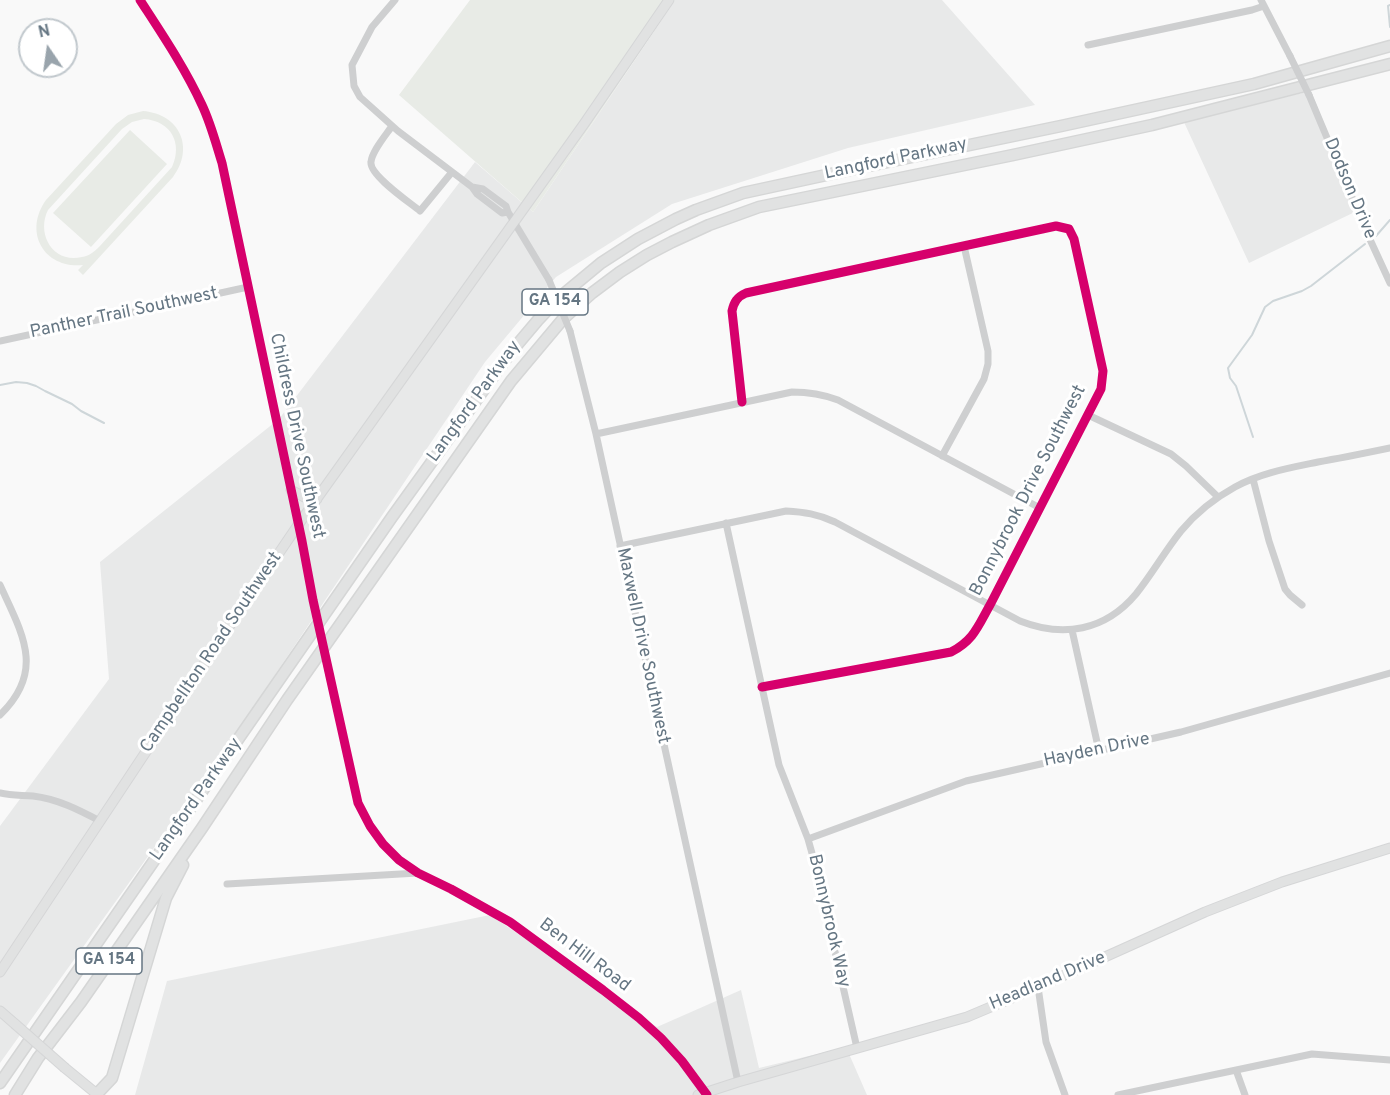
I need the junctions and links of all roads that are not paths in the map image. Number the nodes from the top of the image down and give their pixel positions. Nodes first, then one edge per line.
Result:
1 (140, 0) edge
2 (395, 0) edge
3 (669, 0) edge
4 (1263, 3) edge
5 (1088, 45) dead end
6 (1390, 46) edge
7 (1390, 64) edge
8 (392, 126) junction
9 (452, 172) junction
10 (514, 221) junction
11 (964, 246) junction
12 (1390, 283) edge
13 (248, 287) junction
14 (0, 341) edge
15 (741, 402) junction
16 (1088, 415) junction
17 (596, 434) junction
18 (1390, 448) edge
19 (942, 456) junction
20 (1253, 479) junction
21 (291, 490) junction
22 (1218, 498) junction
23 (317, 499) junction
24 (1040, 508) junction
25 (726, 523) junction
26 (298, 525) junction
27 (620, 546) junction
28 (0, 585) edge
29 (990, 605) junction
30 (1302, 605) dead end
31 (1072, 630) junction
32 (1390, 674) edge
33 (762, 687) junction
34 (0, 715) edge
35 (1099, 751) junction
36 (0, 793) edge
37 (100, 821) junction
38 (202, 828) junction
39 (808, 839) junction
40 (1390, 848) edge
41 (418, 873) junction
42 (227, 884) dead end
43 (0, 972) edge
44 (1038, 987) junction
45 (0, 1011) edge
46 (856, 1048) junction
47 (1390, 1060) edge
48 (1236, 1070) junction
49 (738, 1082) junction
50 (0, 1083) edge
51 (703, 1094) edge
52 (15, 1095) edge
53 (97, 1095) edge
54 (1065, 1095) edge
55 (1118, 1095) edge
56 (1245, 1095) edge

1 - 13 street, Childress Drive Southwest
2 - 8 street
3 - 10 main road, Campbellton Road Southwest
4 - 5 street
4 - 12 street, Dodson Drive, bridge
6 - 50 highway, Langford Parkway / GA 154
7 - 38 highway, Langford Parkway / GA 154
8 - 9 street
8 - 9 street
9 - 10 street
10 - 17 street, Maxwell Drive Southwest, bridge
10 - 23 main road, Campbellton Road Southwest
11 - 15 street, Bonnybrook Drive Southwest
11 - 16 street, Bonnybrook Drive Southwest
11 - 19 street
13 - 14 street, Panther Trail Southwest
13 - 21 street, Childress Drive Southwest
15 - 17 street
15 - 19 street
16 - 22 street
16 - 24 street, Bonnybrook Drive Southwest
17 - 27 street, Maxwell Drive Southwest
18 - 20 street
19 - 24 street
20 - 22 street
20 - 30 street
21 - 23 main road
21 - 26 street, Childress Drive Southwest
22 - 31 street
23 - 26 main road, Campbellton Road Southwest
24 - 29 street, Bonnybrook Drive Southwest
25 - 27 street
25 - 29 street
25 - 33 street, Bonnybrook Way
26 - 37 main road, Campbellton Road Southwest
26 - 41 street, Childress Drive Southwest, bridge
27 - 49 street, Maxwell Drive Southwest
28 - 34 street
29 - 31 street
29 - 33 street, Bonnybrook Drive Southwest
31 - 35 street
32 - 35 street, Hayden Drive
33 - 39 street, Bonnybrook Way
35 - 39 street, Hayden Drive
36 - 37 street
37 - 43 main road, Campbellton Road Southwest
38 - 52 highway, Langford Parkway / GA 154
38 - 53 highway
39 - 46 street, Bonnybrook Way
40 - 44 main road, Headland Drive
41 - 42 street
41 - 51 street, Ben Hill Road
44 - 46 main road, Headland Drive
44 - 54 street
45 - 53 main road, bridge
46 - 49 main road, Headland Drive
47 - 48 street
48 - 55 street
48 - 56 street
49 - 51 main road, Headland Drive

